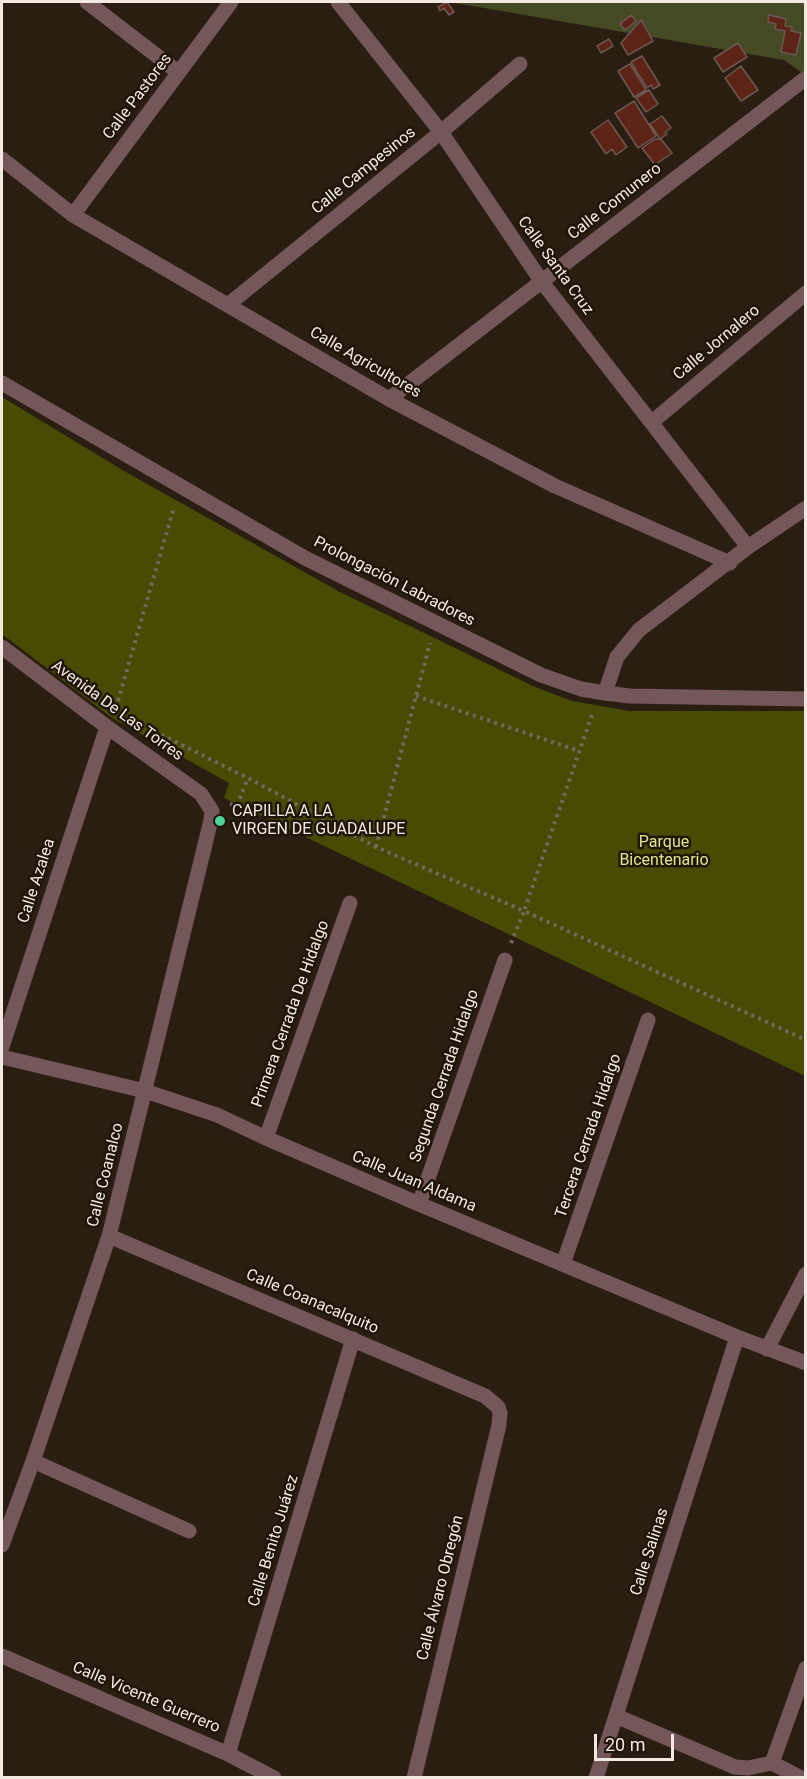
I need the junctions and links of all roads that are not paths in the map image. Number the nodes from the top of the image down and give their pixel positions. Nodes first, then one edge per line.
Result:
1 (87, 2) edge
2 (231, 2) edge
3 (338, 2) edge
4 (520, 64) dead end
5 (178, 72) junction
6 (806, 78) edge
7 (441, 132) junction
8 (2, 159) edge
9 (73, 215) junction
10 (542, 282) junction
11 (806, 293) edge
12 (229, 304) junction
13 (2, 383) edge
14 (389, 399) junction
15 (652, 422) junction
16 (806, 508) edge
17 (806, 520) edge
18 (776, 528) junction
19 (748, 548) junction
20 (730, 563) junction
21 (2, 647) edge
22 (604, 693) junction
23 (806, 699) edge
24 (107, 727) junction
25 (209, 805) joint
26 (350, 903) dead end
27 (505, 960) road end
28 (648, 1020) dead end
29 (2, 1047) edge
30 (2, 1057) edge
31 (145, 1091) junction
32 (266, 1138) junction
33 (419, 1204) junction
34 (109, 1236) junction
35 (563, 1264) junction
36 (806, 1274) edge
37 (737, 1337) junction
38 (354, 1339) junction
39 (767, 1349) junction
40 (806, 1363) edge
41 (498, 1407) joint
42 (33, 1461) junction
43 (189, 1531) dead end
44 (2, 1545) edge
45 (2, 1656) edge
46 (806, 1668) edge
47 (616, 1716) junction
48 (228, 1754) junction
49 (772, 1763) junction
50 (265, 1775) edge
51 (414, 1778) edge
52 (596, 1778) edge
53 (801, 1778) edge

1 - 5 street
2 - 5 street, Calle Pastores
3 - 7 street, Calle Santa Cruz
4 - 7 street, Calle Campesinos
5 - 9 street, Calle Pastores
6 - 10 street, Calle Comunero
7 - 10 street, Calle Santa Cruz
7 - 12 street, Calle Campesinos
8 - 9 street, Calle Agricultores
9 - 12 street, Calle Agricultores
10 - 14 street, Calle Comunero
10 - 15 street, Calle Santa Cruz
11 - 15 street, Calle Jornalero
12 - 14 street, Calle Agricultores
13 - 22 street, Prolongación Labradores
14 - 20 street, Calle Agricultores
15 - 19 street, Calle Santa Cruz
16 - 18 street
17 - 18 street
18 - 19 street
19 - 20 street
20 - 22 street
21 - 24 street, Avenida De Las Torres
22 - 23 street, Prolongación Labradores
24 - 25 street, Avenida De Las Torres
24 - 29 street, Calle Azalea
25 - 31 street, Calle Coanalco
26 - 32 street, Primera Cerrada De Hidalgo
27 - 33 street, Segunda Cerrada Hidalgo
28 - 35 street, Tercera Cerrada Hidalgo
30 - 31 street, Calle Juan Aldama
31 - 32 street, Calle Juan Aldama
31 - 34 street, Calle Coanalco
32 - 33 street, Calle Juan Aldama
33 - 35 street, Calle Juan Aldama
34 - 38 street, Calle Coanacalquito
34 - 42 street, Calle Coanalco
35 - 37 street, Calle Juan Aldama
36 - 39 street
37 - 39 street, Calle Juan Aldama
37 - 47 street, Calle Salinas
38 - 41 street, Calle Coanacalquito
38 - 48 street, Calle Benito Juárez
39 - 40 street, Calle Juan Aldama
41 - 51 street, Calle Álvaro Obregón
42 - 43 street
42 - 44 street, Calle Coanalco
45 - 48 street, Calle Vicente Guerrero
46 - 49 street
47 - 49 street
47 - 52 street, Calle Salinas
48 - 50 street, Calle Vicente Guerrero
49 - 53 street

